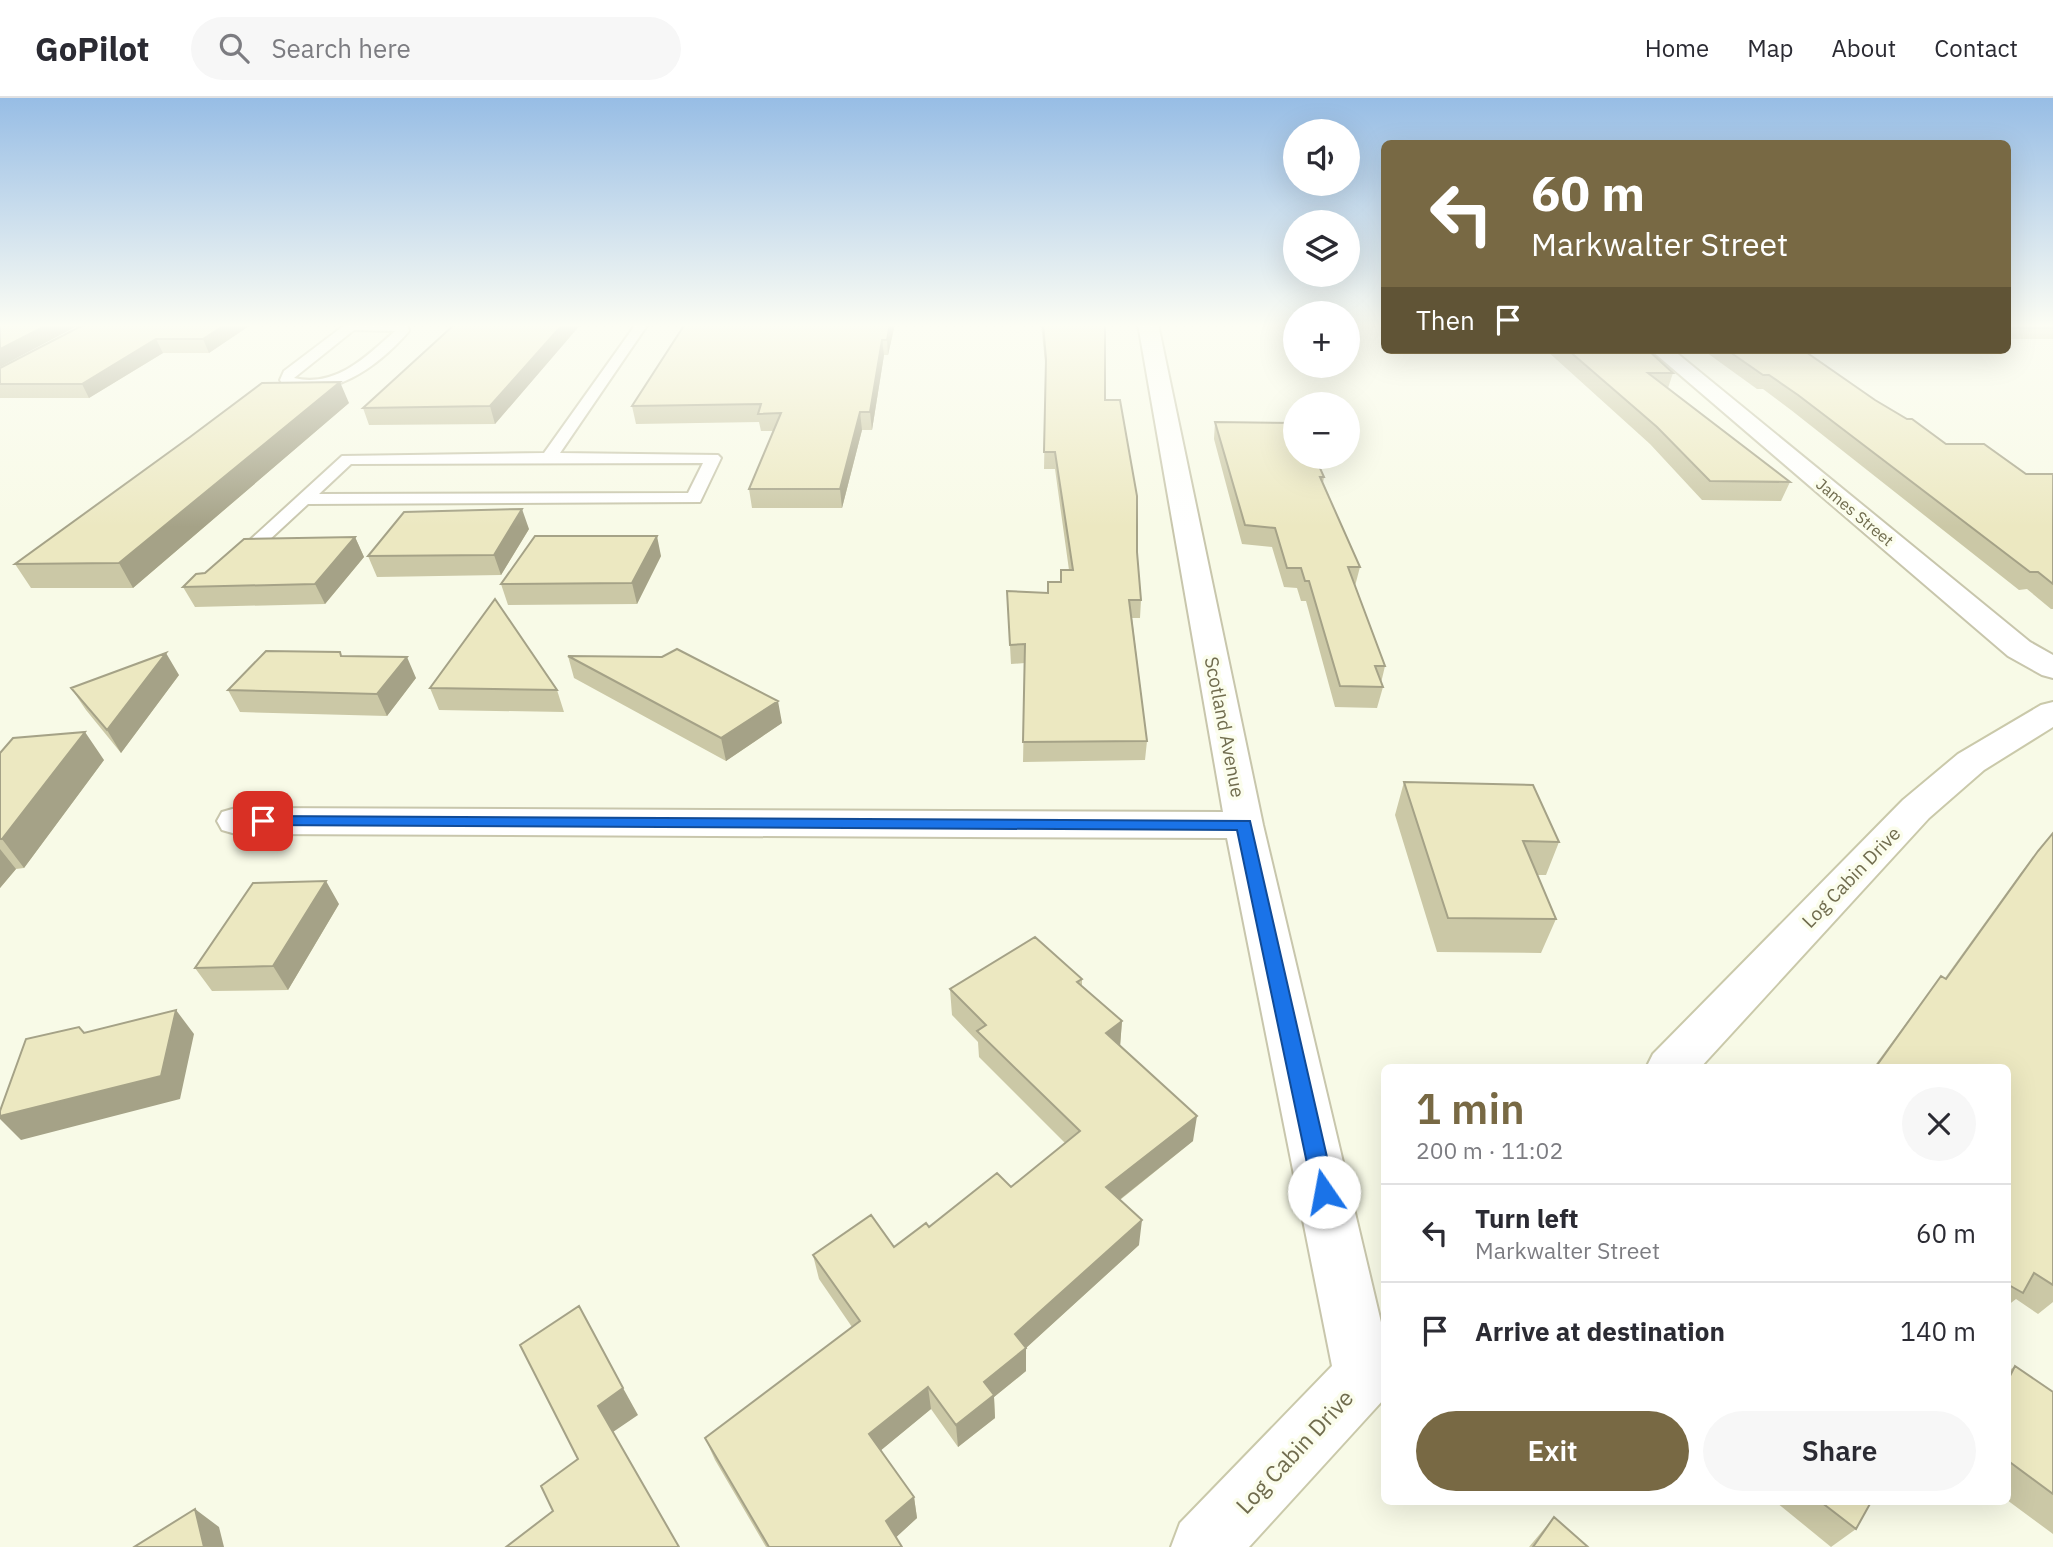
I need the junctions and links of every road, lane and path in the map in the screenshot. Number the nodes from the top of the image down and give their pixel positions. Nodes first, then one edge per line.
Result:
1 (595, 392) edge
2 (1161, 392) edge
3 (1711, 392) edge
4 (549, 458) junction
5 (304, 499) junction
6 (227, 570) edge
7 (2053, 668) edge
8 (2053, 712) edge
9 (236, 821) dead end
10 (1244, 825) junction
11 (1674, 1064) edge
12 (1374, 1365) edge
13 (1204, 1547) edge

1 - 4 lane
2 - 10 street, Scotland Avenue
3 - 7 street, James Street
4 - 5 lane
4 - 5 lane
5 - 6 lane
8 - 11 street, Log Cabin Drive
9 - 10 street
10 - 12 street, Scotland Avenue
12 - 13 street, Log Cabin Drive

